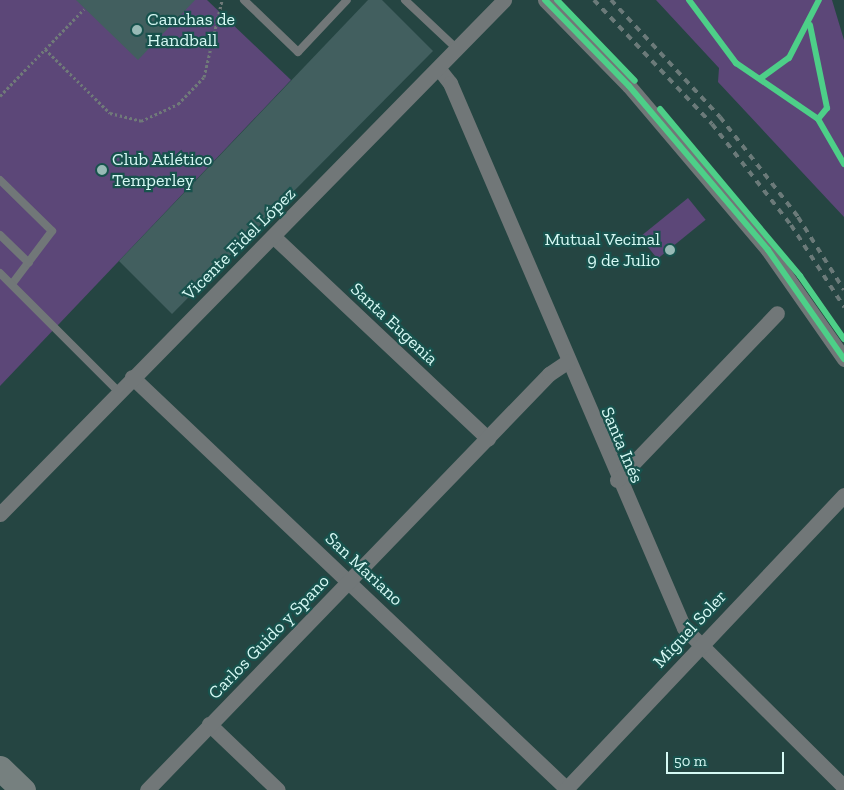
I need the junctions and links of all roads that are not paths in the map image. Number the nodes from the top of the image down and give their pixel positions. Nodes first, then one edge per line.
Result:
1 (244, 0) edge
2 (347, 0) edge
3 (504, 0) edge
4 (545, 0) edge
5 (407, 1) edge
6 (457, 50) junction
7 (439, 69) junction
8 (0, 180) edge
9 (0, 235) edge
10 (274, 237) junction
11 (29, 263) junction
12 (0, 273) edge
13 (12, 284) junction
14 (777, 313) dead end
15 (844, 359) edge
16 (567, 362) junction
17 (132, 377) junction
18 (118, 391) junction
19 (488, 438) junction
20 (617, 480) junction
21 (844, 495) edge
22 (0, 514) edge
23 (350, 581) junction
24 (699, 647) junction
25 (209, 724) junction
26 (0, 768) edge
27 (844, 787) edge
28 (566, 789) edge
29 (23, 790) edge
30 (147, 790) edge
31 (278, 790) edge

1 - 2 lane
3 - 6 street, Vicente Fidel López
4 - 15 street
5 - 6 lane
6 - 7 street, Vicente Fidel López
7 - 10 street, Vicente Fidel López
7 - 16 street, Santa Inés
8 - 11 lane
9 - 11 lane
10 - 17 street, Vicente Fidel López
10 - 19 street, Santa Eugenia
11 - 13 lane
12 - 13 lane
13 - 18 lane
14 - 20 street
16 - 19 street, Carlos Guido y Spano
16 - 20 street, Santa Inés
17 - 18 street, Vicente Fidel López
17 - 23 street, San Mariano
18 - 22 street, Vicente Fidel López
19 - 23 street, Carlos Guido y Spano
20 - 24 street, Santa Inés
21 - 24 street, Miguel Soler
23 - 25 street, Carlos Guido y Spano
23 - 28 street, San Mariano
24 - 27 street, Santa Inés
24 - 28 street, Miguel Soler
25 - 30 street, Carlos Guido y Spano
25 - 31 street
26 - 29 main road

